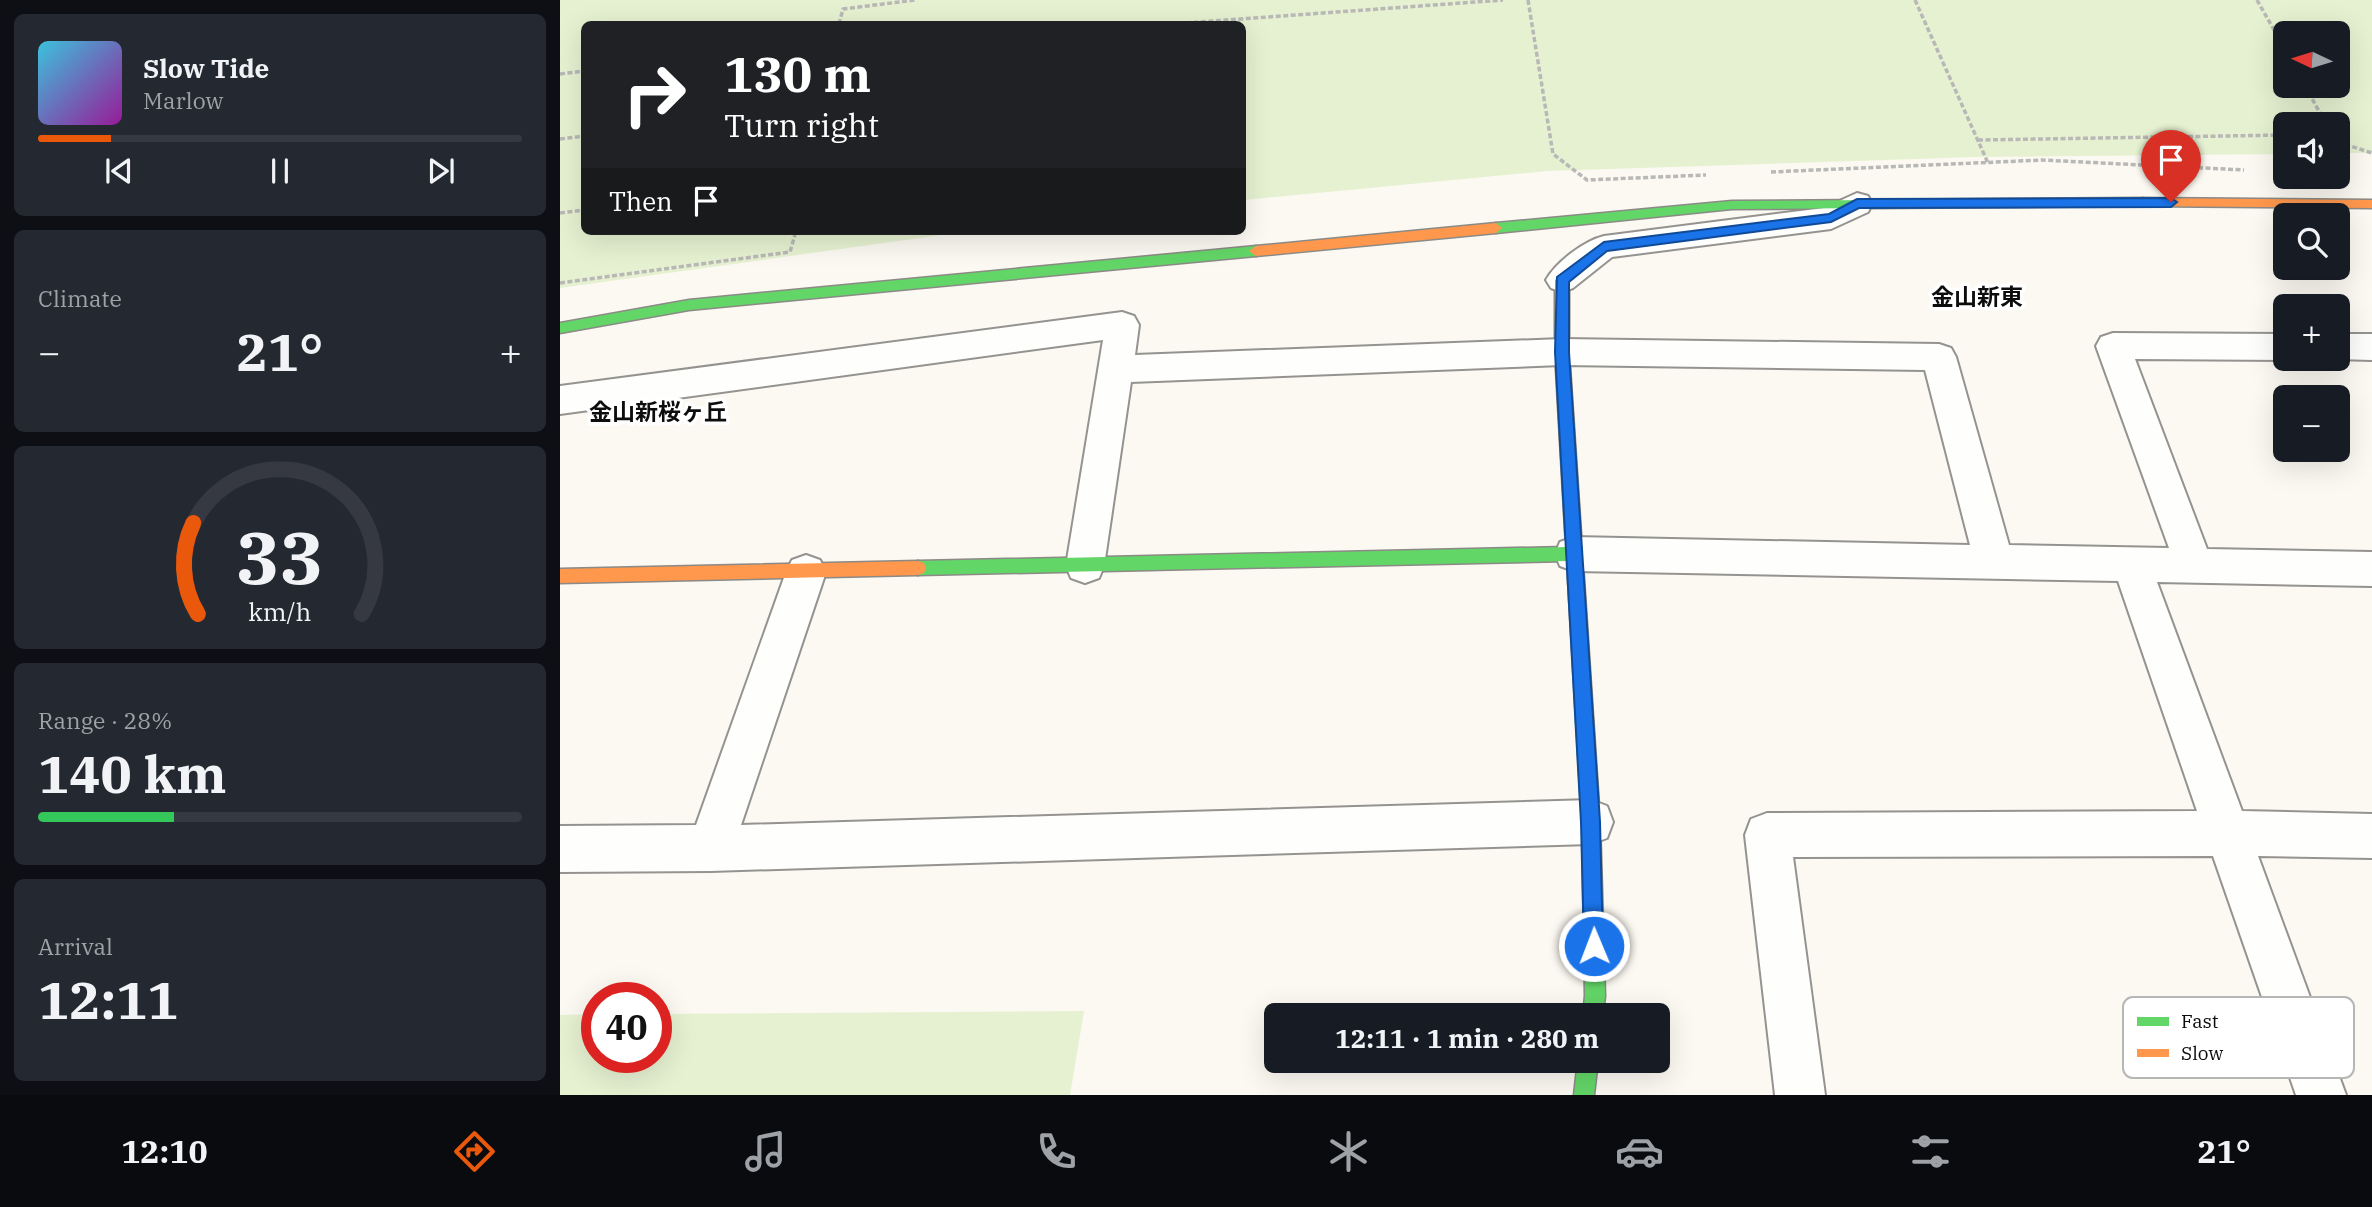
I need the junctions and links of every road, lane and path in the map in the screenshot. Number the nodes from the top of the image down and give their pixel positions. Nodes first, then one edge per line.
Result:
1 (915, 0) edge
2 (1503, 0) edge
3 (1528, 0) edge
4 (1915, 0) edge
5 (2257, 0) edge
6 (840, 21) edge
7 (1212, 21) edge
8 (2273, 28) edge
9 (581, 72) edge
10 (560, 75) edge
11 (2273, 135) edge
12 (581, 136) edge
13 (560, 139) edge
14 (1978, 140) junction
15 (2350, 146) edge
16 (2372, 153) edge
17 (1988, 163) junction
18 (2245, 170) dead end
19 (1767, 172) dead end
20 (1711, 174) dead end
21 (1857, 204) junction
22 (2372, 204) edge
23 (581, 210) edge
24 (560, 213) edge
25 (795, 235) edge
26 (1562, 280) joint
27 (560, 283) edge
28 (560, 328) edge
29 (2273, 347) edge
30 (2350, 347) edge
31 (2372, 347) edge
32 (1562, 352) junction
33 (1116, 369) junction
34 (560, 400) edge
35 (1574, 554) junction
36 (1994, 561) junction
37 (2131, 563) junction
38 (2194, 565) junction
39 (1085, 566) junction
40 (2372, 569) edge
41 (806, 572) junction
42 (560, 576) edge
43 (1591, 822) junction
44 (2228, 833) junction
45 (2372, 836) edge
46 (711, 848) junction
47 (560, 849) edge
48 (2286, 997) edge
49 (1594, 1003) edge
50 (1587, 1073) edge
51 (2315, 1078) edge
52 (1584, 1095) edge
53 (1800, 1095) edge
54 (2321, 1095) edge

1 - 6 path
2 - 7 path
3 - 20 path
4 - 14 path
5 - 8 path
9 - 10 path
11 - 14 path
12 - 13 path
14 - 17 path
15 - 16 path
17 - 18 path
17 - 19 path
21 - 22 street
21 - 26 street
21 - 28 street
23 - 24 path
25 - 27 path
26 - 32 street
29 - 38 street
30 - 31 street
32 - 33 street
32 - 35 street
32 - 36 street
33 - 34 street
33 - 39 street
35 - 36 street
35 - 39 street
35 - 43 street
36 - 37 street
37 - 38 street
37 - 44 street
38 - 40 street
39 - 41 street
41 - 42 street
41 - 46 street
43 - 46 street
43 - 49 street
44 - 45 street
44 - 48 street
44 - 53 street
46 - 47 street
50 - 52 street
51 - 54 street

